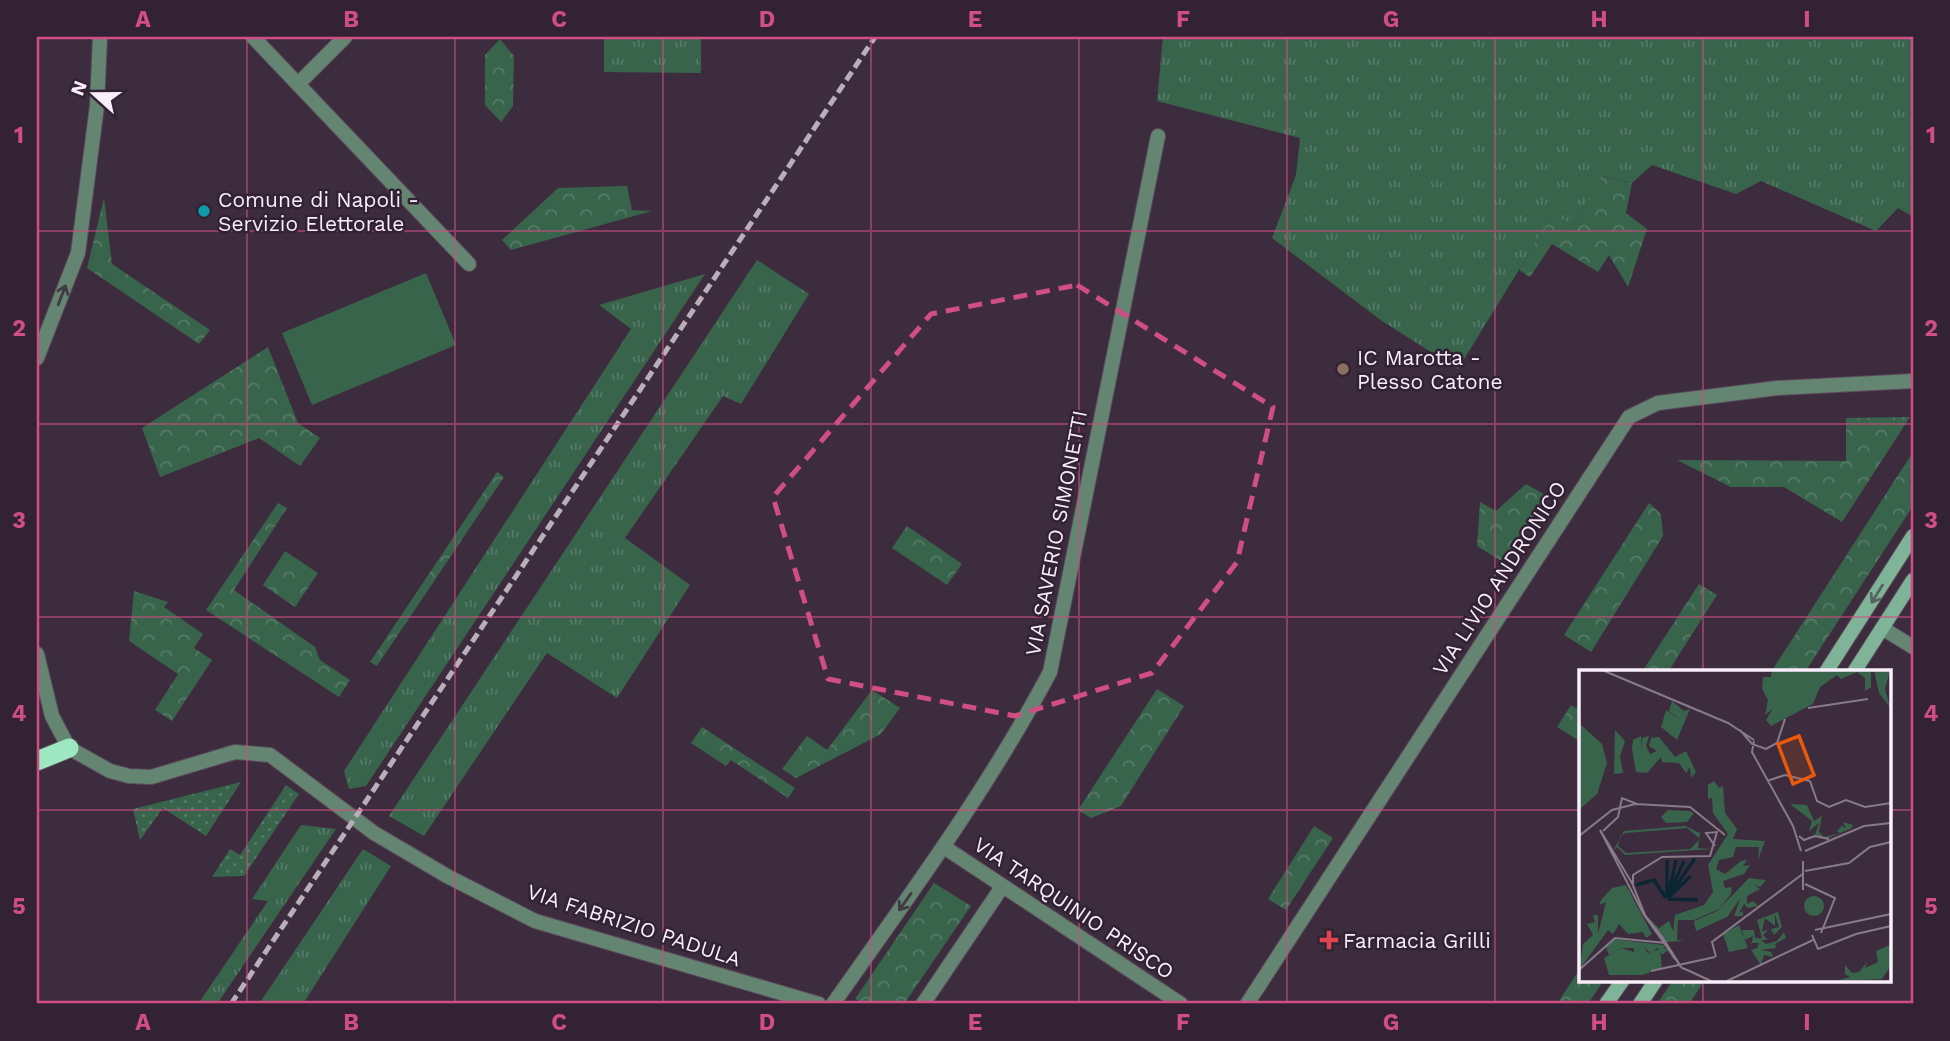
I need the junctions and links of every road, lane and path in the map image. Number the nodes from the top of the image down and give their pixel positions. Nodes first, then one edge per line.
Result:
1 (100, 37) edge
2 (253, 37) edge
3 (345, 37) edge
4 (298, 84) junction
5 (1158, 136) dead end
6 (469, 264) dead end
7 (37, 358) edge
8 (1913, 381) edge
9 (1913, 536) edge
10 (1913, 580) edge
11 (1862, 617) junction
12 (1882, 628) junction
13 (1913, 647) edge
14 (37, 654) edge
15 (1827, 670) edge
16 (1855, 670) edge
17 (69, 748) junction
18 (37, 761) edge
19 (944, 847) junction
20 (1002, 887) junction
21 (1622, 982) edge
22 (1655, 982) edge
23 (819, 1004) edge
24 (833, 1004) edge
25 (923, 1004) edge
26 (1181, 1004) edge
27 (1247, 1004) edge
28 (1606, 1004) edge
29 (1640, 1004) edge

7 -> 1 street
2 - 4 street
3 - 4 street
4 - 6 street
5 - 19 street, VIA SAVERIO SIMONETTI
8 - 27 street, VIA LIVIO ANDRONICO
9 -> 11 main road
10 - 12 main road
11 - 12 main road
11 - 15 main road
12 - 13 street
12 - 16 main road
14 - 17 street
17 - 18 highway
17 - 23 street, VIA FABRIZIO PADULA
19 - 20 street, VIA TARQUINIO PRISCO
19 -> 24 street, VIA SAVERIO SIMONETTI
20 - 25 street
20 - 26 street, VIA TARQUINIO PRISCO
21 - 28 main road
22 - 29 main road

